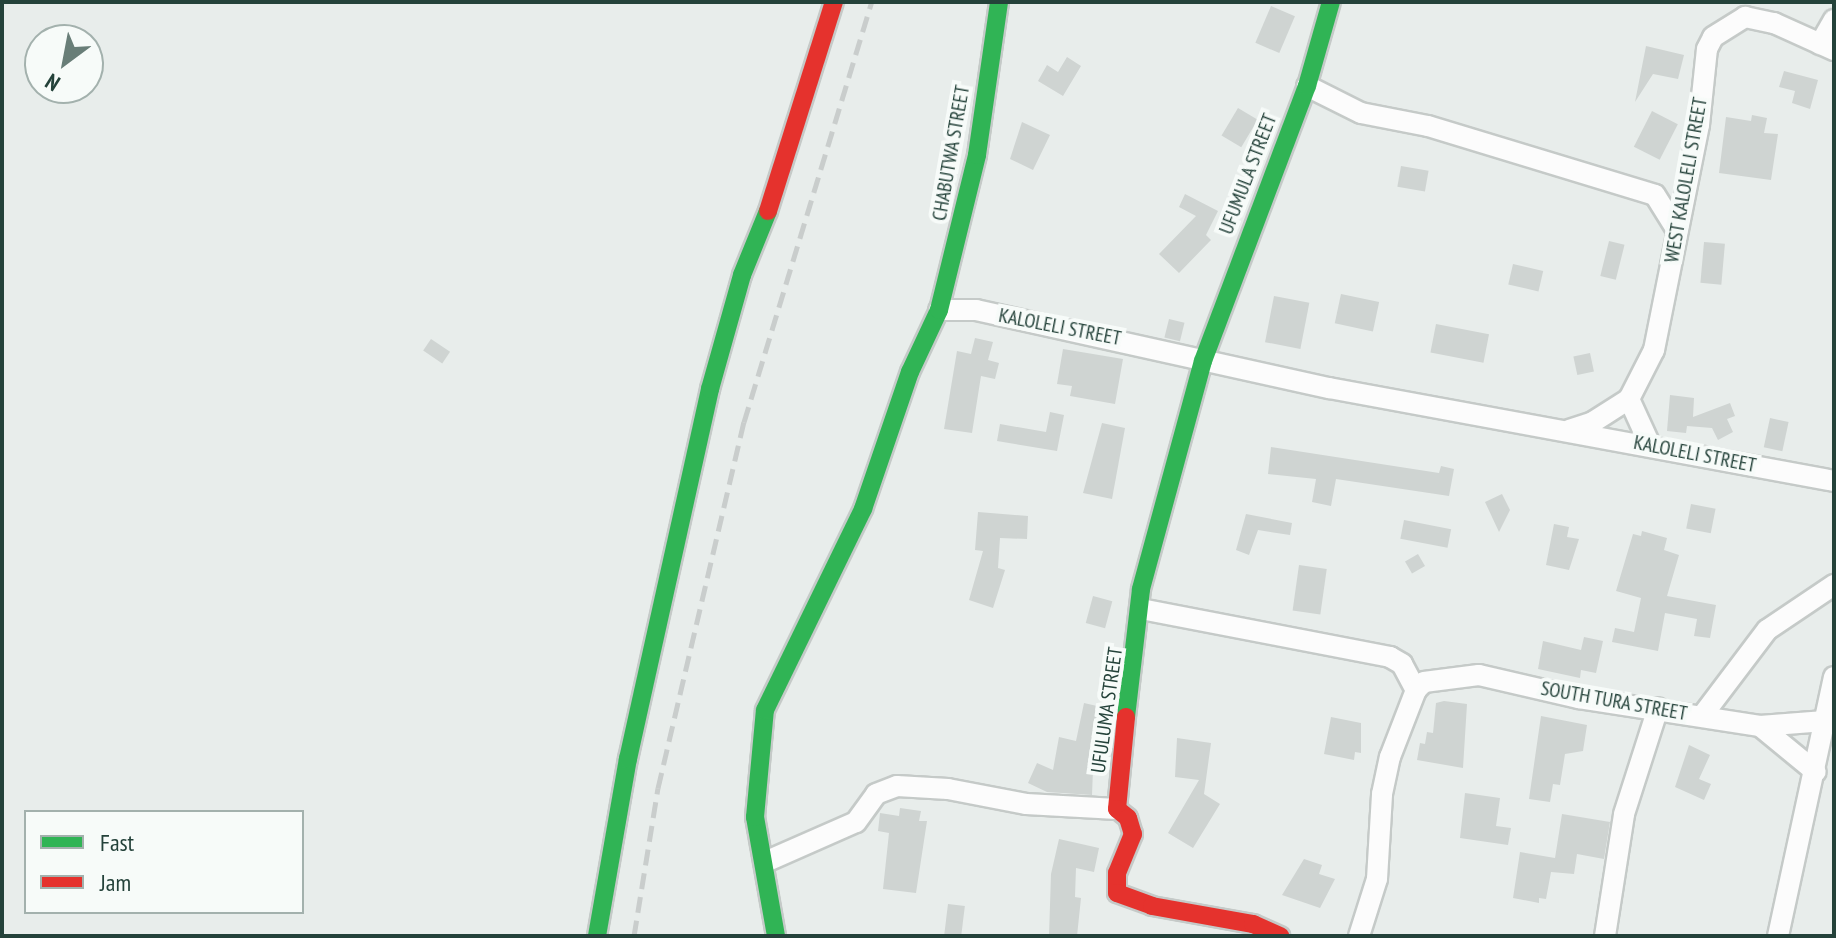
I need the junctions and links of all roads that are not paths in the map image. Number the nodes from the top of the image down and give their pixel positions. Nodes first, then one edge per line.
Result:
1 (834, 2) edge
2 (999, 2) edge
3 (1331, 2) edge
4 (1739, 10) edge
5 (1834, 20) edge
6 (1827, 47) edge
7 (1307, 86) junction
8 (1690, 171) junction
9 (1655, 195) junction
10 (1676, 229) junction
11 (939, 310) junction
12 (1203, 361) junction
13 (1629, 399) junction
14 (1567, 430) junction
15 (1650, 445) junction
16 (1834, 481) edge
17 (1834, 585) edge
18 (1141, 609) junction
19 (1834, 677) edge
20 (1416, 690) junction
21 (1658, 708) junction
22 (1702, 716) junction
23 (1825, 721) junction
24 (1760, 726) junction
25 (1816, 772) junction
26 (1117, 809) junction
27 (765, 862) junction
28 (597, 936) edge
29 (776, 936) edge
30 (1280, 936) edge
31 (1359, 936) edge
32 (1605, 936) edge
33 (1778, 936) edge

1 - 28 street
2 - 11 street, CHABUTWA STREET
3 - 7 street, UFUMULA STREET
4 - 6 street, WEST KALOLELI STREET
4 - 8 street, WEST KALOLELI STREET
5 - 6 street
7 - 9 street
7 - 12 street, UFUMULA STREET
8 - 9 street
8 - 10 street, WEST KALOLELI STREET
9 - 10 street
10 - 13 street, WEST KALOLELI STREET
11 - 12 street, KALOLELI STREET
11 - 27 street
12 - 14 street, KALOLELI STREET
12 - 18 street, UFULUMA STREET
13 - 14 street
13 - 15 street
14 - 15 street, KALOLELI STREET
15 - 16 street, KALOLELI STREET
17 - 22 street
18 - 20 street
18 - 26 street, UFULUMA STREET
19 - 23 street
20 - 21 street, SOUTH TURA STREET
20 - 31 street
21 - 22 street, SOUTH TURA STREET
21 - 32 street
22 - 24 street, SOUTH TURA STREET
23 - 24 street
23 - 25 street
24 - 25 street, SOUTH TURA STREET
25 - 33 street
26 - 27 street
26 - 30 street, UFULUMA STREET
27 - 29 street

